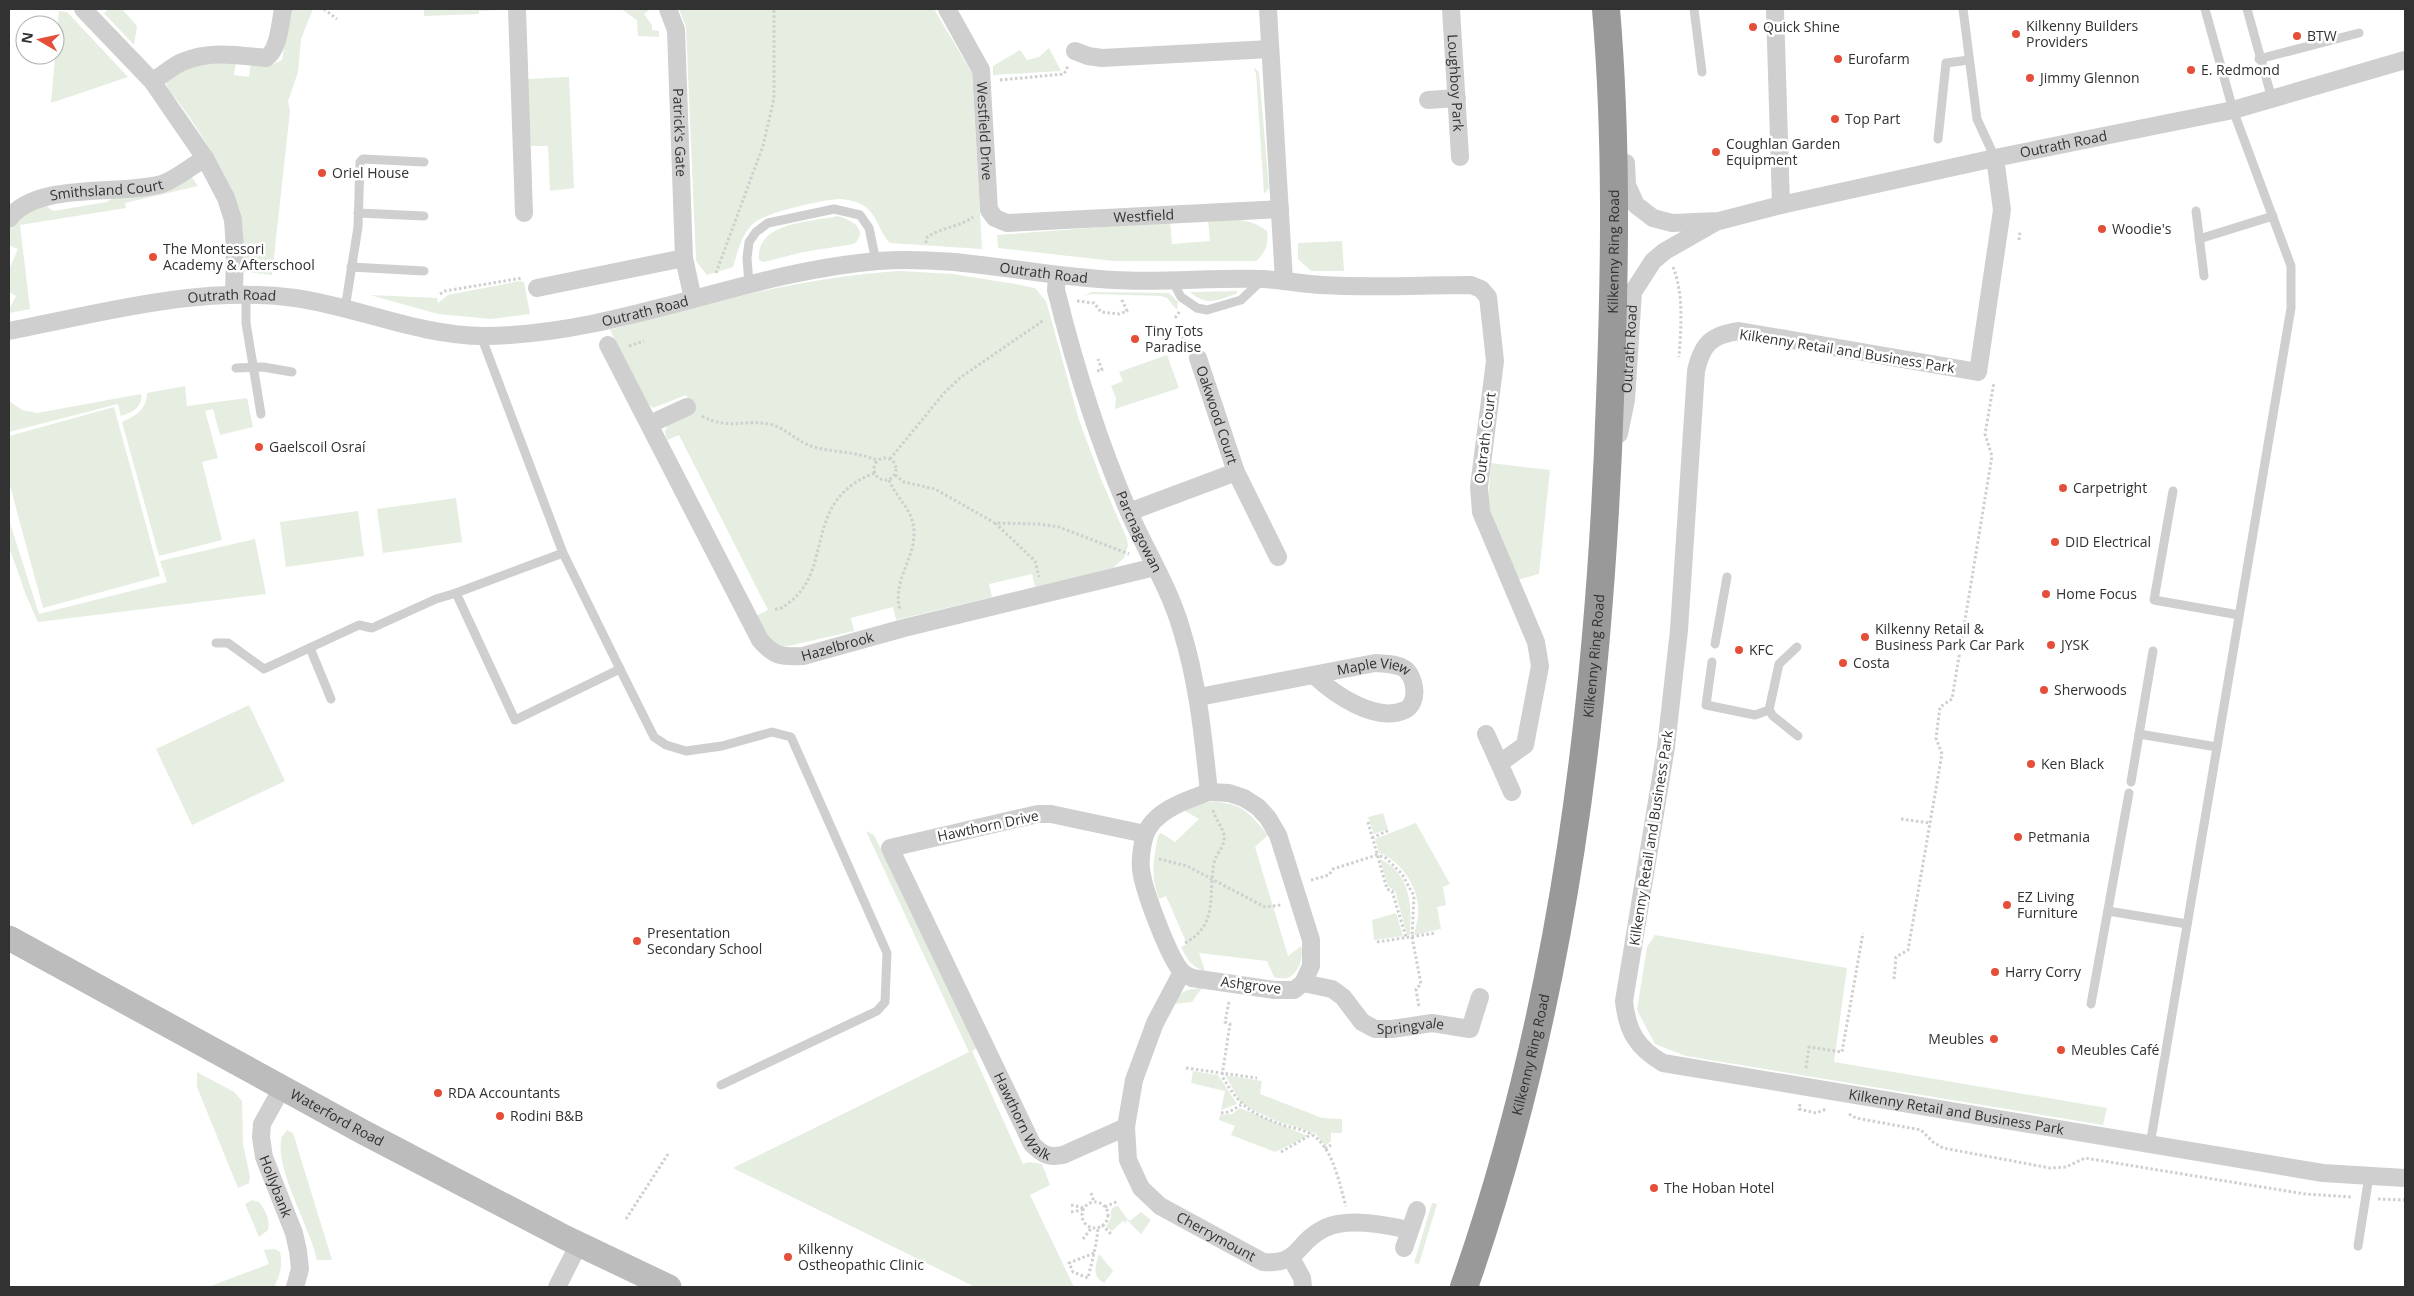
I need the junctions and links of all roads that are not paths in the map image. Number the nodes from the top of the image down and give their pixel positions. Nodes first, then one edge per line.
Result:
1 (84, 9) edge
2 (283, 9) edge
3 (517, 9) edge
4 (668, 9) edge
5 (947, 9) edge
6 (1268, 9) edge
7 (1451, 9) edge
8 (1694, 9) edge
9 (1776, 9) edge
10 (1963, 9) edge
11 (2205, 9) edge
12 (2248, 9) edge
13 (1607, 17) edge
14 (2359, 33) dead end
15 (1270, 49) junction
16 (1076, 51) road end
17 (2259, 59) junction
18 (1969, 60) junction
19 (2405, 60) edge
20 (1702, 72) dead end
21 (152, 81) junction
22 (1456, 98) junction
23 (2272, 99) junction
24 (1428, 100) dead end
25 (2233, 110) junction
26 (1938, 139) dead end
27 (1460, 156) dead end
28 (205, 158) junction
29 (1994, 158) junction
30 (424, 162) dead end
31 (1781, 205) junction
32 (1280, 209) junction
33 (2196, 211) dead end
34 (358, 212) junction
35 (524, 213) dead end
36 (424, 216) dead end
37 (2273, 216) junction
38 (9, 219) edge
39 (1719, 221) junction
40 (1007, 223) joint
41 (2199, 239) junction
42 (684, 258) junction
43 (876, 261) junction
44 (352, 267) junction
45 (424, 271) dead end
46 (1057, 274) junction
47 (2204, 276) dead end
48 (1263, 279) junction
49 (1172, 280) junction
50 (1284, 281) junction
51 (749, 284) junction
52 (537, 288) road end
53 (240, 294) junction
54 (693, 299) junction
55 (345, 308) junction
56 (9, 331) edge
57 (481, 336) junction
58 (608, 345) dead end
59 (1198, 358) dead end
60 (253, 367) junction
61 (236, 368) dead end
62 (292, 372) dead end
63 (692, 413) road end
64 (261, 414) dead end
65 (650, 424) junction
66 (1236, 472) junction
67 (1607, 488) junction
68 (2173, 491) dead end
69 (1129, 512) junction
70 (563, 553) junction
71 (1278, 557) dead end
72 (1155, 567) junction
73 (1727, 577) dead end
74 (456, 593) junction
75 (2239, 615) junction
76 (216, 643) dead end
77 (1715, 644) dead end
78 (1797, 647) dead end
79 (310, 648) junction
80 (2153, 651) dead end
81 (1712, 662) dead end
82 (620, 669) junction
83 (1315, 676) junction
84 (1199, 697) junction
85 (331, 699) dead end
86 (1769, 710) junction
87 (1486, 734) dead end
88 (2139, 734) junction
89 (1798, 736) dead end
90 (2217, 747) junction
91 (1500, 763) junction
92 (2131, 782) dead end
93 (1209, 792) junction
94 (1512, 792) dead end
95 (2129, 793) dead end
96 (1145, 834) junction
97 (890, 848) joint
98 (2108, 911) junction
99 (2187, 924) junction
100 (9, 938) edge
101 (1182, 972) junction
102 (1303, 983) junction
103 (1480, 997) dead end
104 (2091, 1004) dead end
105 (721, 1085) dead end
106 (282, 1088) junction
107 (1126, 1127) junction
108 (2150, 1145) junction
109 (2369, 1176) junction
110 (2405, 1178) edge
111 (1417, 1210) dead end
112 (1410, 1230) junction
113 (579, 1244) junction
114 (2358, 1246) dead end
115 (1404, 1248) dead end
116 (1291, 1258) junction
117 (295, 1287) edge
118 (557, 1287) edge
119 (669, 1287) edge
120 (1303, 1287) edge
121 (1464, 1287) edge

1 - 21 street
2 - 21 street
3 - 35 street
4 - 42 street, Patrick's Gate
5 - 40 street, Westfield Drive
6 - 15 street
7 - 22 street, Loughboy Park
8 - 20 lane
9 - 31 street
10 - 18 lane
11 - 25 lane
12 - 17 lane
13 - 39 street, Outrath Road
13 - 67 highway, Kilkenny Ring Road
14 - 17 lane
15 - 16 street
15 - 32 street
17 - 23 lane
18 - 26 lane
18 - 29 lane
19 - 23 street, Outrath Road
21 - 28 street
22 - 24 street
22 - 27 street, Loughboy Park
23 - 25 street, Outrath Road
25 - 29 street, Outrath Road
25 - 37 lane
28 - 38 street, Smithsland Court
28 - 53 street
29 - 31 street, Outrath Road
29 - 108 street, Kilkenny Retail and Business Park
30 - 34 lane
31 - 39 street, Outrath Road
32 - 40 street, Westfield
32 - 50 street
33 - 41 lane
34 - 36 lane
34 - 44 lane
37 - 41 lane
37 - 75 lane
39 - 67 street, Outrath Road
41 - 47 lane
42 - 52 street
42 - 54 street, Patrick's Gate
43 - 46 street, Outrath Road
43 - 51 street, Outrath Road
43 - 51 lane
44 - 45 lane
44 - 55 lane
46 - 49 street, Outrath Road
46 - 69 street, Parcnagowan
48 - 49 street, Outrath Road
48 - 49 lane
48 - 50 street, Outrath Road
50 - 91 street, Outrath Court
51 - 54 street, Outrath Road
53 - 55 street, Outrath Road
53 - 56 street, Outrath Road
53 - 60 lane
54 - 57 street, Outrath Road
55 - 57 street, Outrath Road
57 - 70 lane
58 - 65 street, Hazelbrook
59 - 66 street, Oakwood Court
60 - 61 lane
60 - 62 lane
60 - 64 lane
63 - 65 street
65 - 72 street, Hazelbrook
66 - 69 street, Oakwood Court
66 - 71 street, Oakwood Court
67 - 121 highway, Kilkenny Ring Road
68 - 75 lane
69 - 72 street, Parcnagowan
70 - 74 lane
70 - 82 lane
72 - 84 street, Parcnagowan
73 - 77 lane
74 - 79 lane
74 - 82 lane
75 - 90 lane
76 - 79 lane
78 - 86 lane
79 - 85 lane
80 - 88 lane
81 - 86 lane
82 - 105 lane
83 - 83 street, Maple View
83 - 84 street, Maple View
84 - 93 street, Parcnagowan
86 - 89 lane
87 - 91 street
88 - 90 lane
88 - 92 lane
90 - 99 lane
91 - 94 street
93 - 96 street
93 - 102 street
95 - 98 lane
96 - 97 street, Hawthorn Drive
96 - 101 street
97 - 107 street, Hawthorn Walk
98 - 99 lane
98 - 104 lane
99 - 108 lane
100 - 106 main road, Waterford Road
101 - 102 street, Ashgrove
101 - 107 street
102 - 103 street, Springvale
106 - 113 main road, Waterford Road
106 - 117 street, Hollybank
107 - 116 street, Cherrymount
108 - 109 street, Kilkenny Retail and Business Park
109 - 110 street, Kilkenny Retail and Business Park
109 - 114 lane
111 - 112 street
112 - 115 street
112 - 116 street
113 - 118 street
113 - 119 main road, Waterford Road
116 - 120 street

